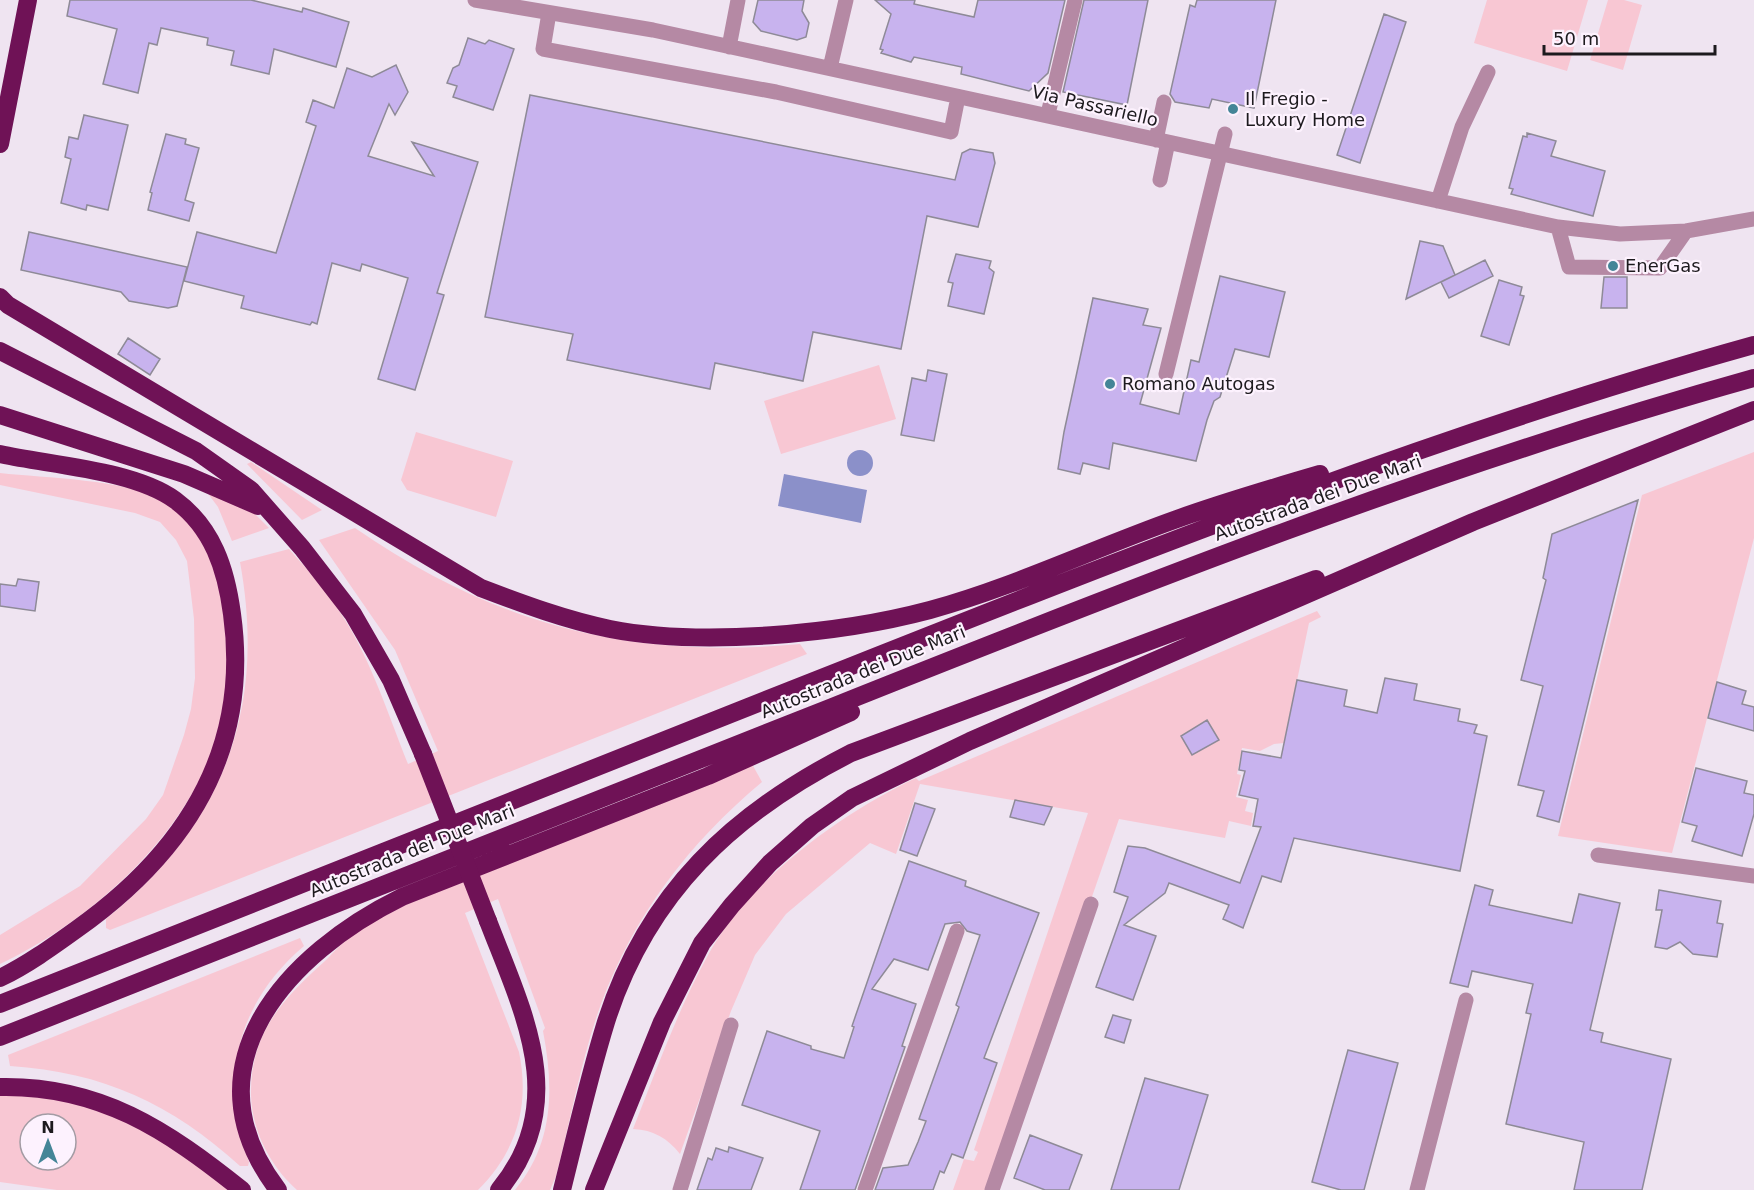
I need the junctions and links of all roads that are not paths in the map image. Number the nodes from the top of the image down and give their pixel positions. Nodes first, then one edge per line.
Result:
1 (28, 0) edge
2 (475, 0) edge
3 (738, 0) edge
4 (846, 0) edge
5 (1075, 0) edge
6 (549, 13) junction
7 (729, 47) junction
8 (830, 69) junction
9 (1488, 72) dead end
10 (958, 97) junction
11 (1164, 102) dead end
12 (1048, 114) junction
13 (1225, 134) dead end
14 (1162, 141) junction
15 (0, 144) edge
16 (1221, 154) junction
17 (1160, 180) dead end
18 (1438, 201) junction
19 (1754, 219) edge
20 (1558, 227) junction
21 (1686, 231) junction
22 (3, 300) edge
23 (1754, 345) edge
24 (0, 351) edge
25 (1167, 374) dead end
26 (1754, 378) edge
27 (1754, 410) edge
28 (1529, 414) junction
29 (0, 415) edge
30 (0, 454) edge
31 (270, 513) junction
32 (1473, 522) junction
33 (1079, 609) junction
34 (1598, 855) dead end
35 (1754, 876) edge
36 (1092, 904) dead end
37 (957, 931) dead end
38 (0, 978) edge
39 (1466, 1000) dead end
40 (0, 1004) edge
41 (731, 1025) dead end
42 (0, 1037) edge
43 (0, 1087) edge
44 (242, 1190) edge
45 (278, 1190) edge
46 (498, 1190) edge
47 (562, 1190) edge
48 (594, 1190) edge
49 (680, 1190) edge
50 (865, 1190) edge
51 (992, 1190) edge
52 (1417, 1190) edge

1 - 15 highway
2 - 6 street, Via Passariello
3 - 7 street
4 - 8 street
5 - 12 street
6 - 7 street, Via Passariello
6 - 10 street
7 - 8 street, Via Passariello
8 - 10 street, Via Passariello
9 - 18 street
10 - 12 street, Via Passariello
11 - 14 street
12 - 14 street, Via Passariello
13 - 16 street
14 - 16 street, Via Passariello
14 - 17 street
16 - 18 street, Via Passariello
16 - 25 street
18 - 20 street, Via Passariello
19 - 21 street, Via Passariello
20 - 21 street, Via Passariello
20 - 21 street
22 - 28 highway
23 - 28 highway, Autostrada dei Due Mari
24 - 31 highway
26 - 33 highway, Autostrada dei Due Mari
27 - 32 highway
28 - 40 highway, Autostrada dei Due Mari
29 - 31 highway
30 - 38 highway
31 - 46 highway, bridge
32 - 47 highway
32 - 48 highway
33 - 42 highway, Autostrada dei Due Mari
33 - 45 highway
34 - 35 street
36 - 51 street
37 - 50 street
39 - 52 street
41 - 49 street
43 - 44 highway

